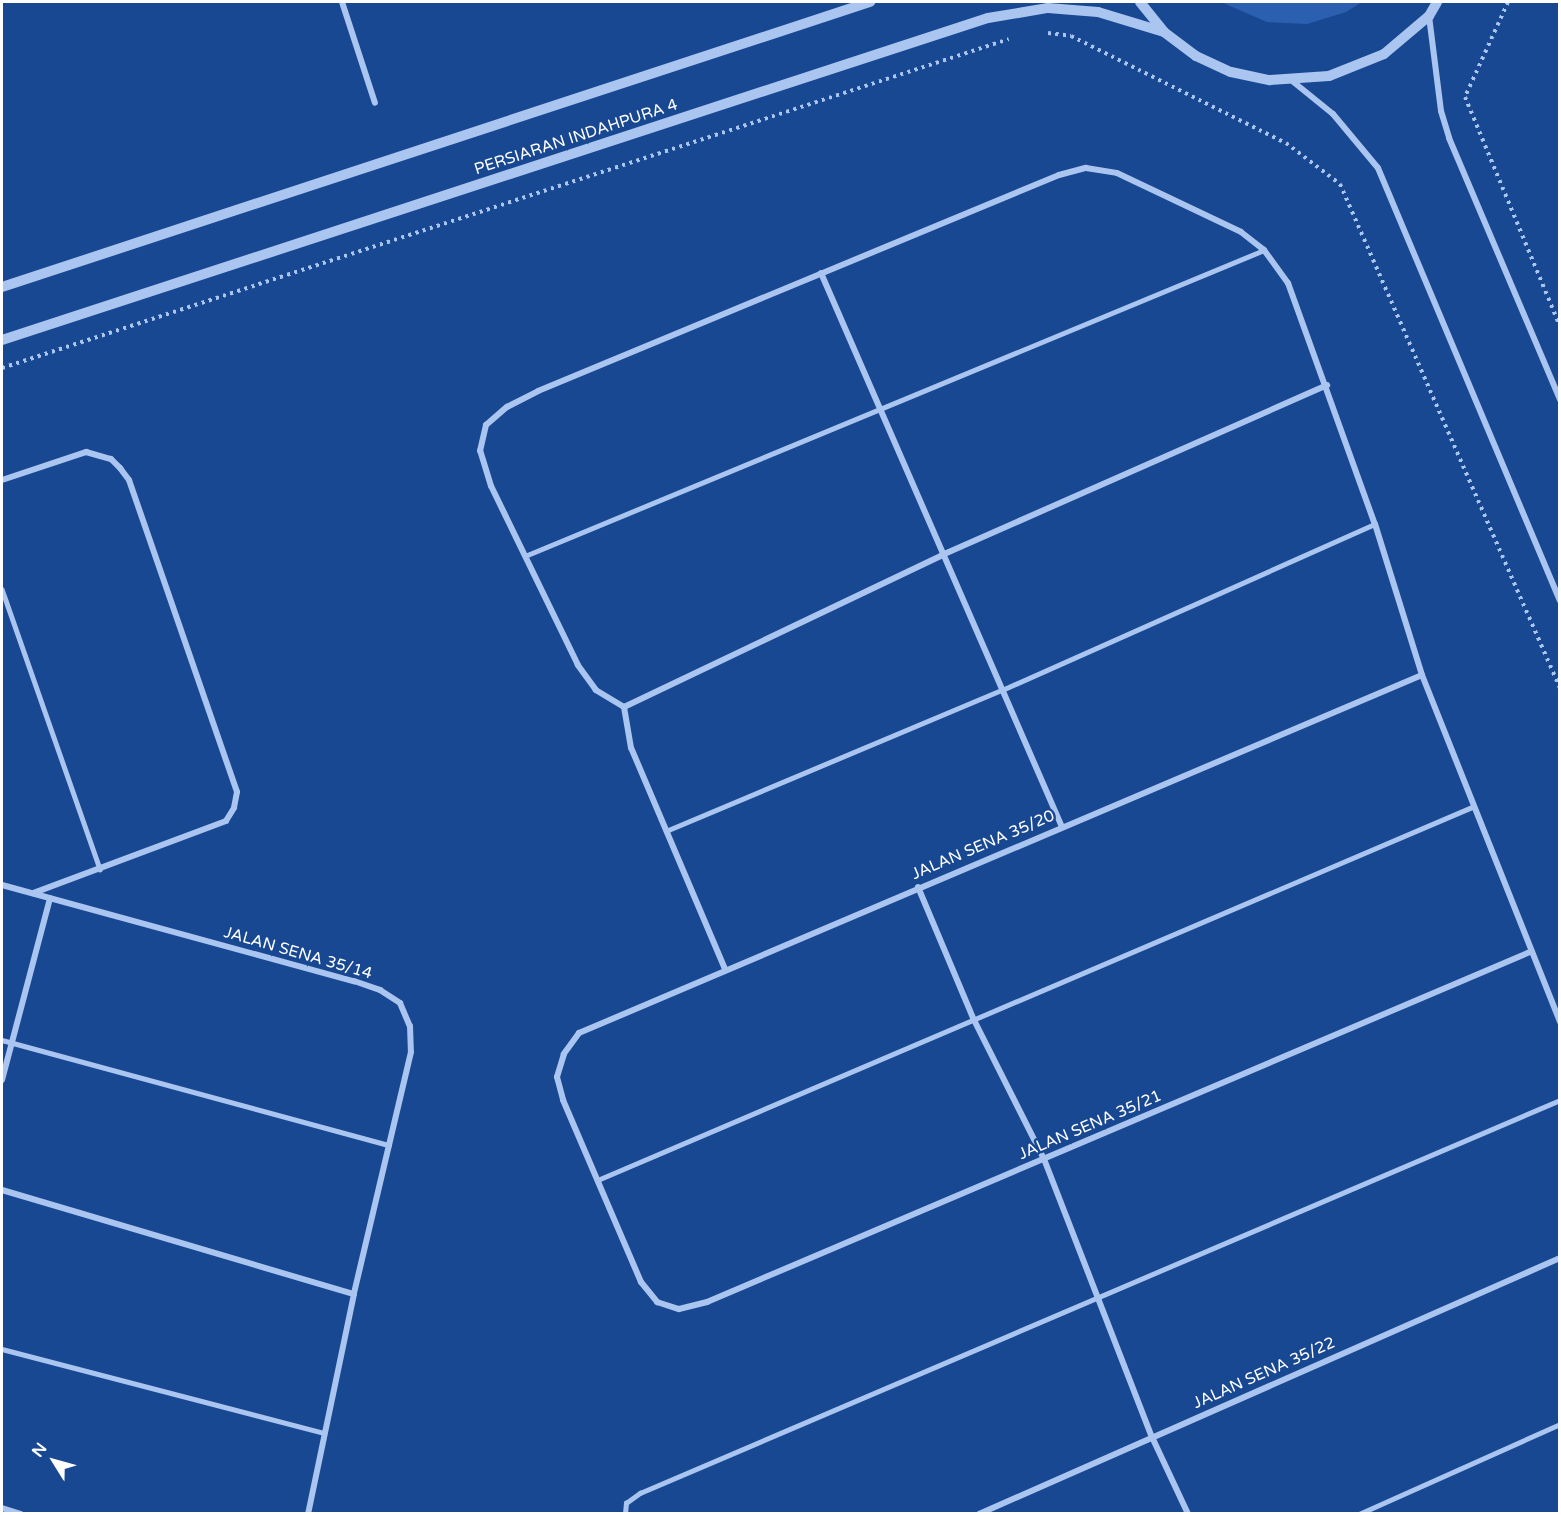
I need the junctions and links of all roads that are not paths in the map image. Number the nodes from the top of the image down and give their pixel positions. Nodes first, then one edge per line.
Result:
1 (342, 2) edge
2 (870, 2) edge
3 (1140, 2) edge
4 (1437, 2) edge
5 (1429, 16) junction
6 (1164, 32) junction
7 (1289, 79) junction
8 (375, 102) dead end
9 (1264, 250) junction
10 (821, 273) junction
11 (2, 287) edge
12 (2, 340) edge
13 (1327, 385) junction
14 (1560, 400) edge
15 (881, 408) junction
16 (2, 480) edge
17 (1375, 524) junction
18 (942, 555) junction
19 (525, 556) junction
20 (2, 589) edge
21 (1560, 600) edge
22 (1422, 675) junction
23 (1002, 690) junction
24 (624, 708) junction
25 (1472, 807) junction
26 (1062, 827) junction
27 (666, 831) junction
28 (100, 869) junction
29 (2, 885) edge
30 (918, 887) junction
31 (32, 894) junction
32 (50, 898) junction
33 (1530, 952) junction
34 (725, 969) junction
35 (974, 1020) junction
36 (1560, 1022) edge
37 (2, 1040) edge
38 (11, 1042) junction
39 (2, 1080) edge
40 (1560, 1100) edge
41 (389, 1145) junction
42 (1044, 1160) junction
43 (600, 1179) junction
44 (2, 1190) edge
45 (1560, 1258) edge
46 (354, 1294) junction
47 (1099, 1299) junction
48 (2, 1349) edge
49 (1560, 1424) edge
50 (324, 1433) junction
51 (1152, 1437) junction
52 (2, 1508) edge
53 (21, 1514) edge
54 (308, 1514) edge
55 (625, 1514) edge
56 (979, 1514) edge
57 (1188, 1514) edge
58 (1359, 1514) edge

1 - 8 street
2 - 11 street
3 - 6 street
4 - 5 street
5 - 7 street
5 - 14 street
6 - 7 street
6 - 12 street, PERSIARAN INDAHPURA 4
7 - 21 street
9 - 10 street
9 - 13 street
9 - 15 lane
10 - 15 street
10 - 19 street
13 - 17 street
13 - 18 street
15 - 18 street
15 - 19 lane
16 - 28 street
17 - 22 street
17 - 23 lane
18 - 23 street
18 - 24 street
19 - 24 street
20 - 28 lane
22 - 25 street
22 - 26 street, JALAN SENA 35/20
23 - 26 street
23 - 27 lane
24 - 27 street
25 - 33 street
25 - 35 lane
26 - 30 street, JALAN SENA 35/20
27 - 34 street
28 - 31 street
29 - 31 street, JALAN SENA 35/14
30 - 34 street, JALAN SENA 35/20
30 - 35 street
31 - 32 street, JALAN SENA 35/14
32 - 38 street
32 - 41 street, JALAN SENA 35/14
33 - 36 street
33 - 42 street, JALAN SENA 35/21
34 - 43 street, JALAN SENA 35/20
35 - 42 street
35 - 43 lane
37 - 38 lane
38 - 39 street
38 - 41 lane
40 - 47 lane
41 - 46 street, JALAN SENA 35/14
42 - 43 street, JALAN SENA 35/21
42 - 47 street
44 - 46 street
45 - 51 street, JALAN SENA 35/22
46 - 50 street, JALAN SENA 35/14
47 - 51 street
47 - 55 lane
48 - 50 lane
49 - 58 lane
50 - 54 street, JALAN SENA 35/14
51 - 56 street, JALAN SENA 35/22
51 - 57 street
52 - 53 street

